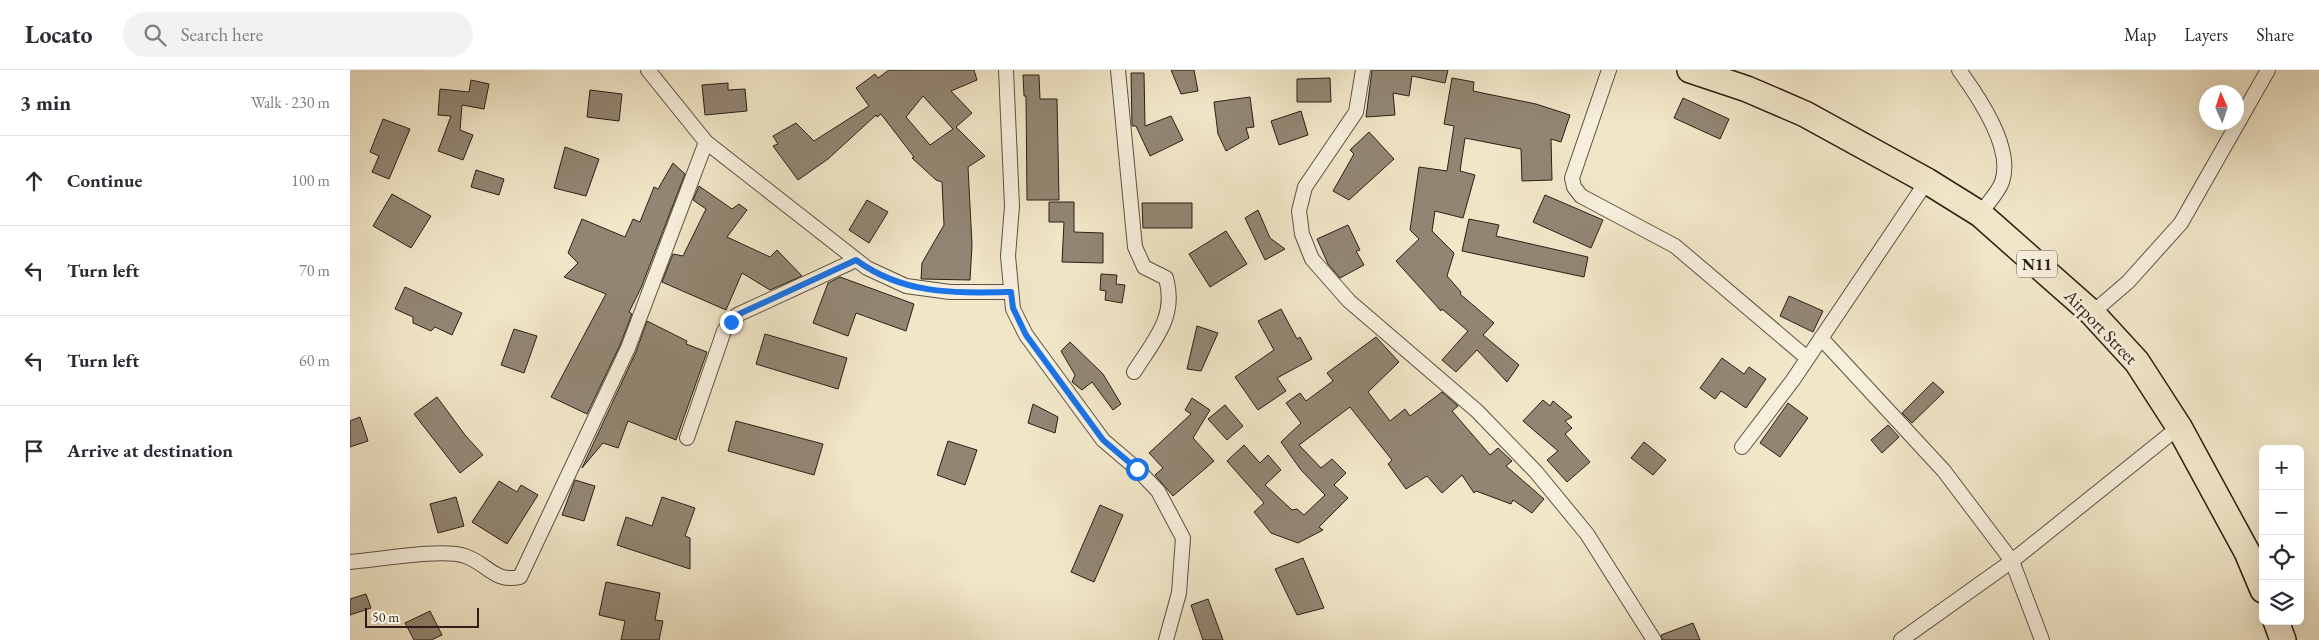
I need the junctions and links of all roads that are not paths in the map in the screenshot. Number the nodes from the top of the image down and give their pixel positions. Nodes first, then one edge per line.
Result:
1 (648, 70) edge
2 (1006, 70) edge
3 (1118, 70) edge
4 (1363, 70) edge
5 (1609, 70) edge
6 (1690, 70) edge
7 (1959, 70) edge
8 (2268, 70) edge
9 (706, 142) junction
10 (1927, 181) junction
11 (1980, 214) junction
12 (856, 260) junction
13 (1011, 292) junction
14 (2092, 313) junction
15 (1821, 338) junction
16 (1807, 358) junction
17 (1134, 372) dead end
18 (2179, 426) junction
19 (687, 438) dead end
20 (1742, 447) dead end
21 (2012, 561) junction
22 (350, 562) edge
23 (2259, 580) edge
24 (2277, 625) edge
25 (1167, 638) edge
26 (1654, 640) edge
27 (1901, 640) edge
28 (2042, 640) edge
29 (2283, 640) edge

1 - 9 street
2 - 13 street
3 - 17 street
4 - 26 street
5 - 16 street
6 - 10 highway, Airport Street / N11
7 - 11 street
8 - 14 street
9 - 12 street
9 - 22 street
10 - 11 highway, Airport Street / N11
10 - 15 street
11 - 14 highway, Airport Street / N11
12 - 13 street
12 - 19 street
13 - 25 street
14 - 18 highway, Airport Street / N11
15 - 16 street
15 - 21 street
16 - 20 street
18 - 21 street
18 - 23 highway, Airport Street / N11
21 - 27 street
21 - 28 street
24 - 29 highway

